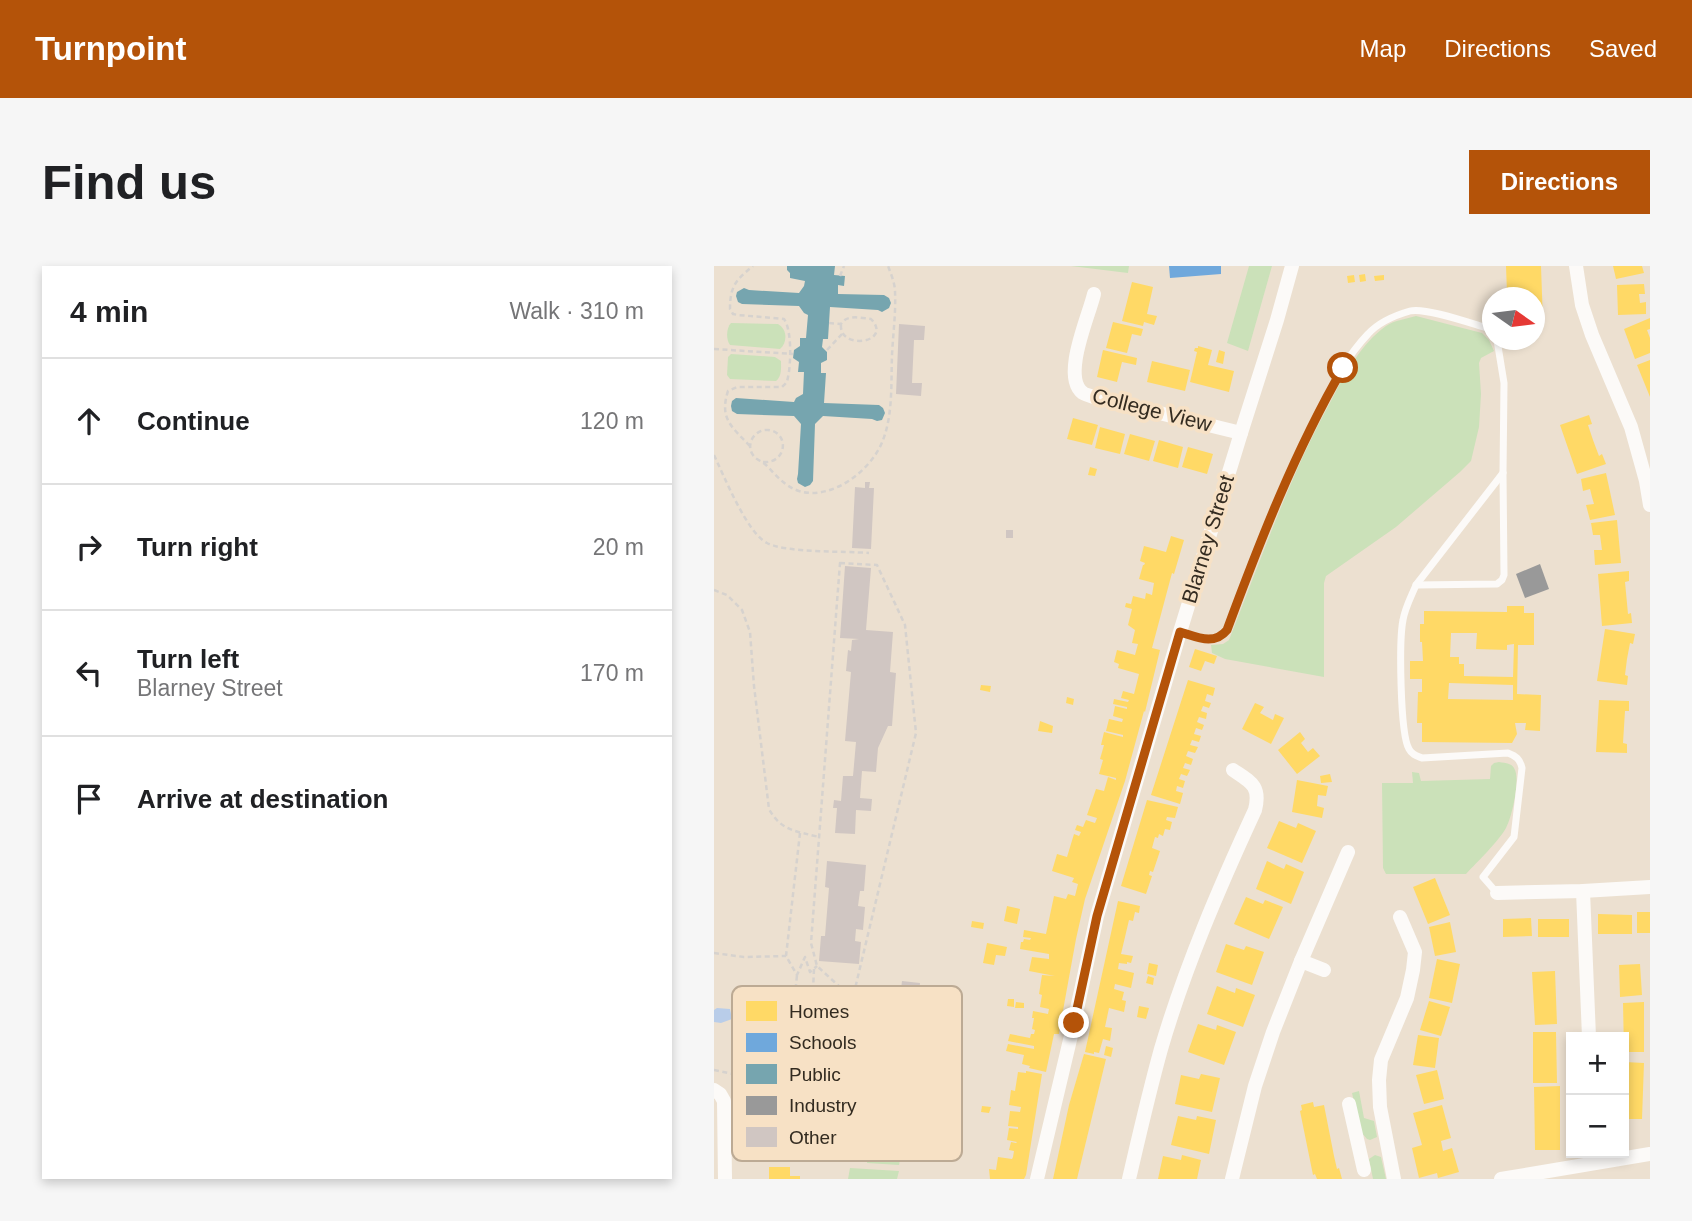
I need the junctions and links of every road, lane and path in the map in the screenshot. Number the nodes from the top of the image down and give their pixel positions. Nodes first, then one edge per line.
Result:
1 (753, 266) edge
2 (844, 266) edge
3 (888, 266) edge
4 (1292, 266) edge
5 (1576, 266) edge
6 (840, 276) dead end
7 (1094, 294) dead end
8 (829, 323) dead end
9 (841, 324) junction
10 (1482, 327) edge
11 (842, 334) junction
12 (714, 349) edge
13 (827, 350) dead end
14 (1499, 350) edge
15 (791, 354) junction
16 (1241, 433) junction
17 (750, 447) junction
18 (714, 455) edge
19 (763, 462) junction
20 (1503, 473) junction
21 (1648, 481) edge
22 (1650, 505) edge
23 (869, 553) dead end
24 (1416, 585) junction
25 (714, 590) edge
26 (1180, 632) junction
27 (1233, 770) dead end
28 (800, 833) junction
29 (819, 837) junction
30 (1348, 852) dead end
31 (1650, 887) edge
32 (1583, 891) junction
33 (1497, 892) joint
34 (1401, 917) dead end
35 (714, 953) edge
36 (786, 956) junction
37 (1301, 961) junction
38 (816, 967) junction
39 (1324, 970) dead end
40 (797, 975) junction
41 (796, 986) edge
42 (814, 986) edge
43 (838, 986) edge
44 (856, 986) edge
45 (1589, 1032) edge
46 (714, 1070) edge
47 (732, 1074) edge
48 (714, 1090) edge
49 (1349, 1104) dead end
50 (1386, 1144) junction
51 (1360, 1149) junction
52 (1650, 1154) edge
53 (1629, 1155) edge
54 (1593, 1158) edge
55 (1364, 1170) dead end
56 (724, 1179) edge
57 (1037, 1179) edge
58 (1129, 1179) edge
59 (1232, 1179) edge
60 (1394, 1179) edge
61 (1501, 1179) edge

1 - 15 path
2 - 6 path
3 - 19 path
4 - 16 street, Blarney Street
5 - 21 street
7 - 16 street, College View
8 - 9 path
9 - 11 path
9 - 11 path
10 - 26 lane
11 - 13 path
12 - 15 path
14 - 20 lane
15 - 17 path
16 - 26 street, Blarney Street
17 - 19 path
17 - 19 path
18 - 23 path
20 - 24 lane
20 - 24 lane
21 - 22 street
24 - 33 lane
25 - 28 path
26 - 57 street, Blarney Street
27 - 58 street
28 - 29 path
28 - 36 path
29 - 38 path
29 - 44 path
30 - 37 street
31 - 32 street
32 - 33 street
32 - 45 street
34 - 50 street
35 - 36 path
36 - 40 path
37 - 39 street
37 - 59 street
38 - 40 path
38 - 42 path
38 - 43 path
40 - 41 path
46 - 47 path
48 - 56 street
49 - 51 street
50 - 51 street
50 - 60 street
51 - 55 street
52 - 53 street
54 - 61 street

